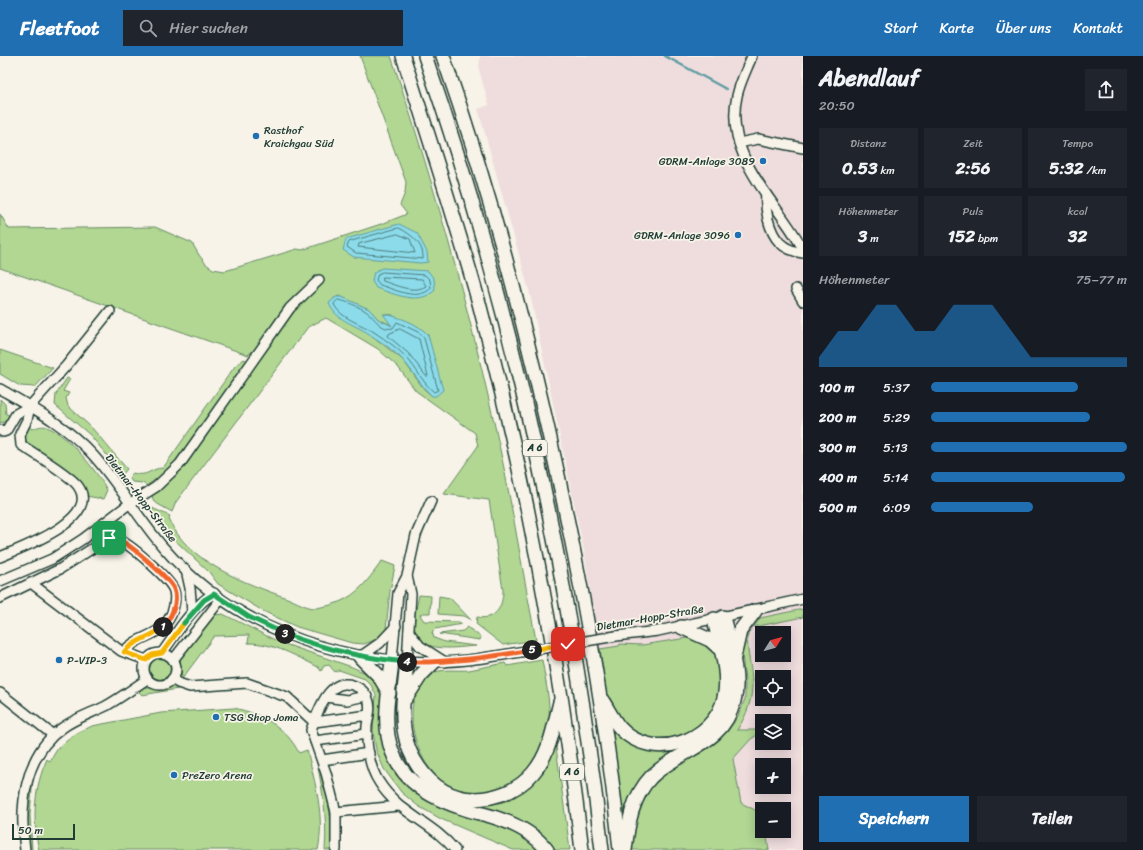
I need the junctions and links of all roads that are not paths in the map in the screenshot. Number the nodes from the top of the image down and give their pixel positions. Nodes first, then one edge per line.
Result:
1 (403, 56) edge
2 (425, 56) edge
3 (443, 56) edge
4 (452, 56) edge
5 (752, 56) edge
6 (739, 143) junction
7 (803, 148) edge
8 (484, 184) junction
9 (766, 194) junction
10 (803, 250) edge
11 (803, 253) edge
12 (319, 280) dead end
13 (796, 290) dead end
14 (803, 301) edge
15 (110, 311) dead end
16 (0, 389) edge
17 (30, 406) junction
18 (0, 430) edge
19 (431, 501) dead end
20 (129, 504) junction
21 (0, 557) edge
22 (186, 570) junction
23 (407, 576) junction
24 (0, 581) edge
25 (31, 583) junction
26 (217, 596) junction
27 (0, 598) edge
28 (398, 598) junction
29 (803, 599) edge
30 (411, 600) junction
31 (755, 611) junction
32 (192, 612) junction
33 (719, 618) junction
34 (396, 626) junction
35 (681, 627) junction
36 (409, 632) junction
37 (171, 641) junction
38 (182, 647) junction
39 (720, 650) junction
40 (124, 652) junction
41 (162, 653) junction
42 (360, 657) junction
43 (146, 660) junction
44 (173, 660) junction
45 (392, 660) junction
46 (733, 660) junction
47 (407, 662) junction
48 (440, 662) junction
49 (147, 679) junction
50 (172, 679) junction
51 (0, 693) edge
52 (389, 693) junction
53 (562, 695) junction
54 (366, 696) junction
55 (326, 697) junction
56 (600, 697) junction
57 (404, 701) junction
58 (369, 715) junction
59 (314, 722) junction
60 (367, 734) junction
61 (53, 735) junction
62 (315, 741) junction
63 (369, 752) junction
64 (322, 760) junction
65 (399, 806) junction
66 (336, 812) junction
67 (24, 850) edge
68 (336, 850) edge
69 (455, 850) edge
70 (547, 850) edge
71 (582, 850) edge
72 (602, 850) edge
73 (620, 850) edge
74 (625, 850) edge

1 - 53 highway, A 6
2 - 72 highway, A 6
3 - 8 highway
4 - 8 highway
5 - 6 street
6 - 7 street
6 - 9 street
8 - 56 highway
9 - 10 street
9 - 11 street
12 - 20 street
13 - 14 street
15 - 17 street
16 - 17 street, Dietmar-Hopp-Straße
17 - 18 street
17 - 20 street, Dietmar-Hopp-Straße
17 - 21 street
19 - 23 street
20 - 22 street, Dietmar-Hopp-Straße
20 - 24 street
22 - 26 street, Dietmar-Hopp-Straße
22 - 32 street
23 - 28 street
23 - 30 street
25 - 27 street
25 - 40 street
25 - 40 street
26 - 32 street
26 - 38 street
26 - 42 street, Dietmar-Hopp-Straße
28 - 30 street
28 - 34 street
29 - 31 street, Dietmar-Hopp-Straße
30 - 36 street
31 - 33 street, Dietmar-Hopp-Straße
31 - 46 highway
32 - 37 street
33 - 35 street, Dietmar-Hopp-Straße
33 - 39 highway
33 - 46 highway
34 - 42 street
34 - 45 street
35 - 39 highway
35 - 48 street, Dietmar-Hopp-Straße, bridge
36 - 47 street
36 - 48 street
37 - 38 street
37 - 41 street
38 - 44 street
39 - 56 highway
40 - 43 street
41 - 43 street
41 - 44 street
42 - 45 street, Dietmar-Hopp-Straße
42 - 52 highway
43 - 49 street
44 - 50 street
45 - 47 street, Dietmar-Hopp-Straße
45 - 52 highway
46 - 74 highway
47 - 48 street, Dietmar-Hopp-Straße
47 - 57 highway
48 - 57 highway
49 - 50 street
49 - 61 street
50 - 59 street
51 - 61 street
52 - 70 highway
53 - 57 highway
53 - 71 highway, A 6
54 - 55 street
54 - 55 street
54 - 58 street
55 - 59 street
56 - 73 highway
58 - 59 street
58 - 60 street
59 - 62 street
60 - 62 street
60 - 63 street
61 - 67 street
62 - 64 street
63 - 64 street
63 - 65 street
64 - 66 street
65 - 66 street
65 - 69 street
66 - 68 street

